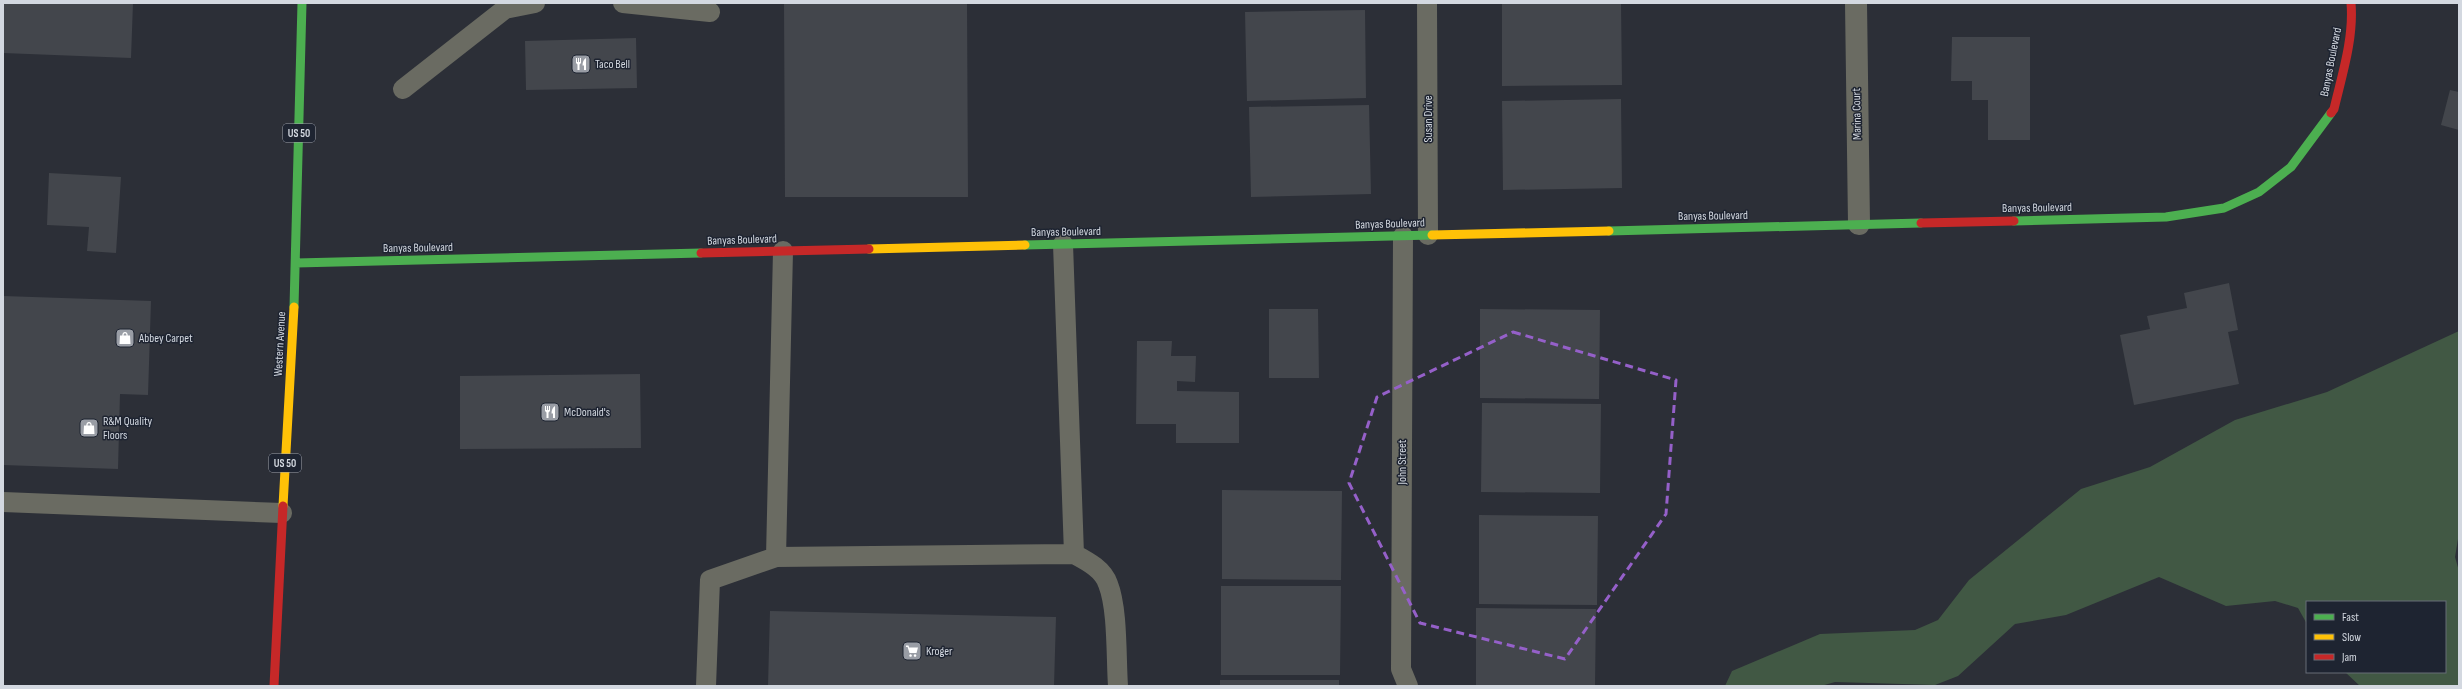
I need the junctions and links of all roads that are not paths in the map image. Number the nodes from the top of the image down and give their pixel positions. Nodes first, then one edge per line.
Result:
1 (302, 3) edge
2 (535, 3) edge
3 (623, 3) edge
4 (1427, 3) edge
5 (1856, 3) edge
6 (2351, 3) edge
7 (710, 12) dead end
8 (403, 89) dead end
9 (1859, 224) junction
10 (1428, 235) junction
11 (1404, 236) junction
12 (1063, 244) junction
13 (783, 251) junction
14 (296, 263) junction
15 (3, 502) edge
16 (282, 513) junction
17 (1074, 554) junction
18 (776, 557) junction
19 (274, 686) edge
20 (706, 686) edge
21 (1118, 686) edge
22 (1408, 686) edge

1 - 14 street, Western Avenue / US 50
2 - 8 lane
3 - 7 lane
4 - 10 lane, Susan Drive
5 - 9 street, Marina Court
6 - 9 street, Banyas Boulevard
9 - 10 street, Banyas Boulevard
10 - 11 street, Banyas Boulevard
11 - 12 street, Banyas Boulevard
11 - 22 lane, John Street
12 - 13 street, Banyas Boulevard
12 - 17 lane
13 - 14 street, Banyas Boulevard
13 - 18 lane
14 - 16 street, Western Avenue / US 50
15 - 16 lane
16 - 19 street, Western Avenue / US 50
17 - 18 lane
17 - 21 lane
18 - 20 lane

